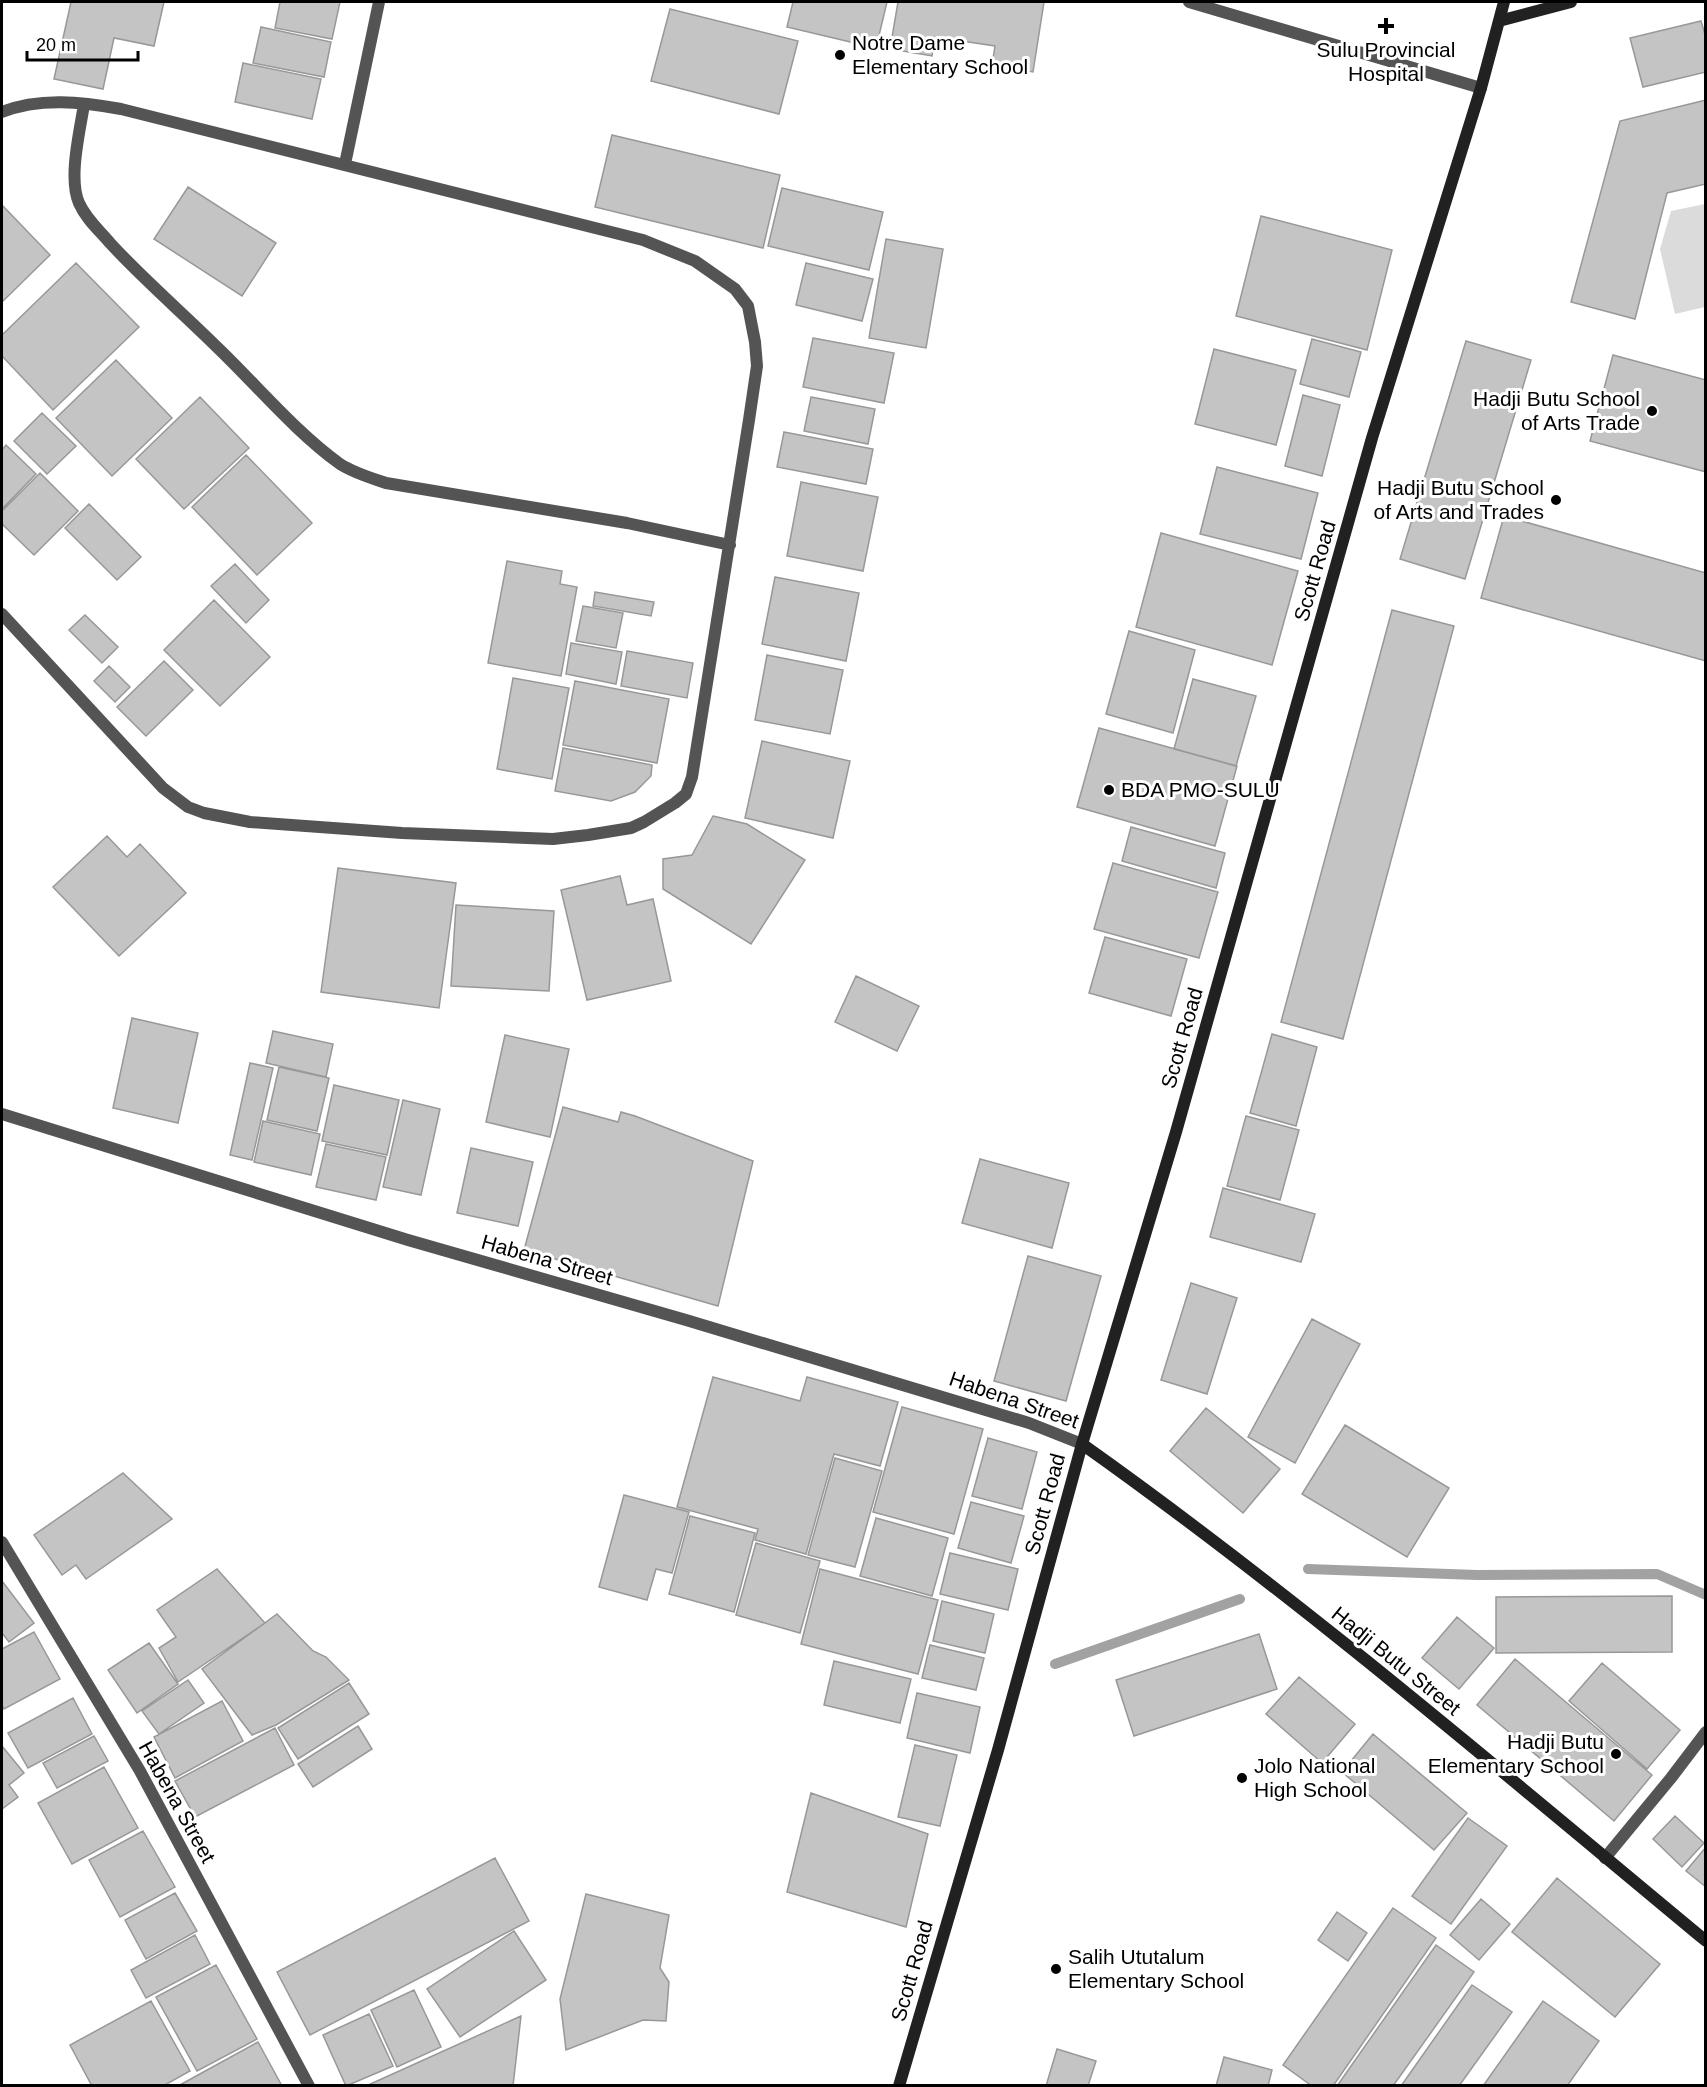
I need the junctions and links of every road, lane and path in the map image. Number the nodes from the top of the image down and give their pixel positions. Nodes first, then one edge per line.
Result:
1 (379, 2) edge
2 (1189, 2) edge
3 (1504, 2) edge
4 (1571, 2) edge
5 (1499, 21) junction
6 (1481, 88) junction
7 (84, 104) junction
8 (2, 112) edge
9 (345, 164) junction
10 (730, 545) junction
11 (2, 614) edge
12 (2, 1114) edge
13 (1082, 1444) junction
14 (2, 1542) edge
15 (1706, 1732) edge
16 (1605, 1858) junction
17 (1706, 1941) edge
18 (309, 2085) edge
19 (899, 2085) edge

1 - 9 street
2 - 6 street
3 - 5 street, Scott Road
4 - 5 street
5 - 6 street, Scott Road
6 - 13 street, Scott Road
7 - 8 street
7 - 9 street
7 - 10 street
9 - 10 street
10 - 11 street
12 - 13 street, Habena Street
13 - 16 street, Hadji Butu Street
13 - 19 street, Scott Road
14 - 18 street, Habena Street
15 - 16 street
16 - 17 street, Hadji Butu Street

